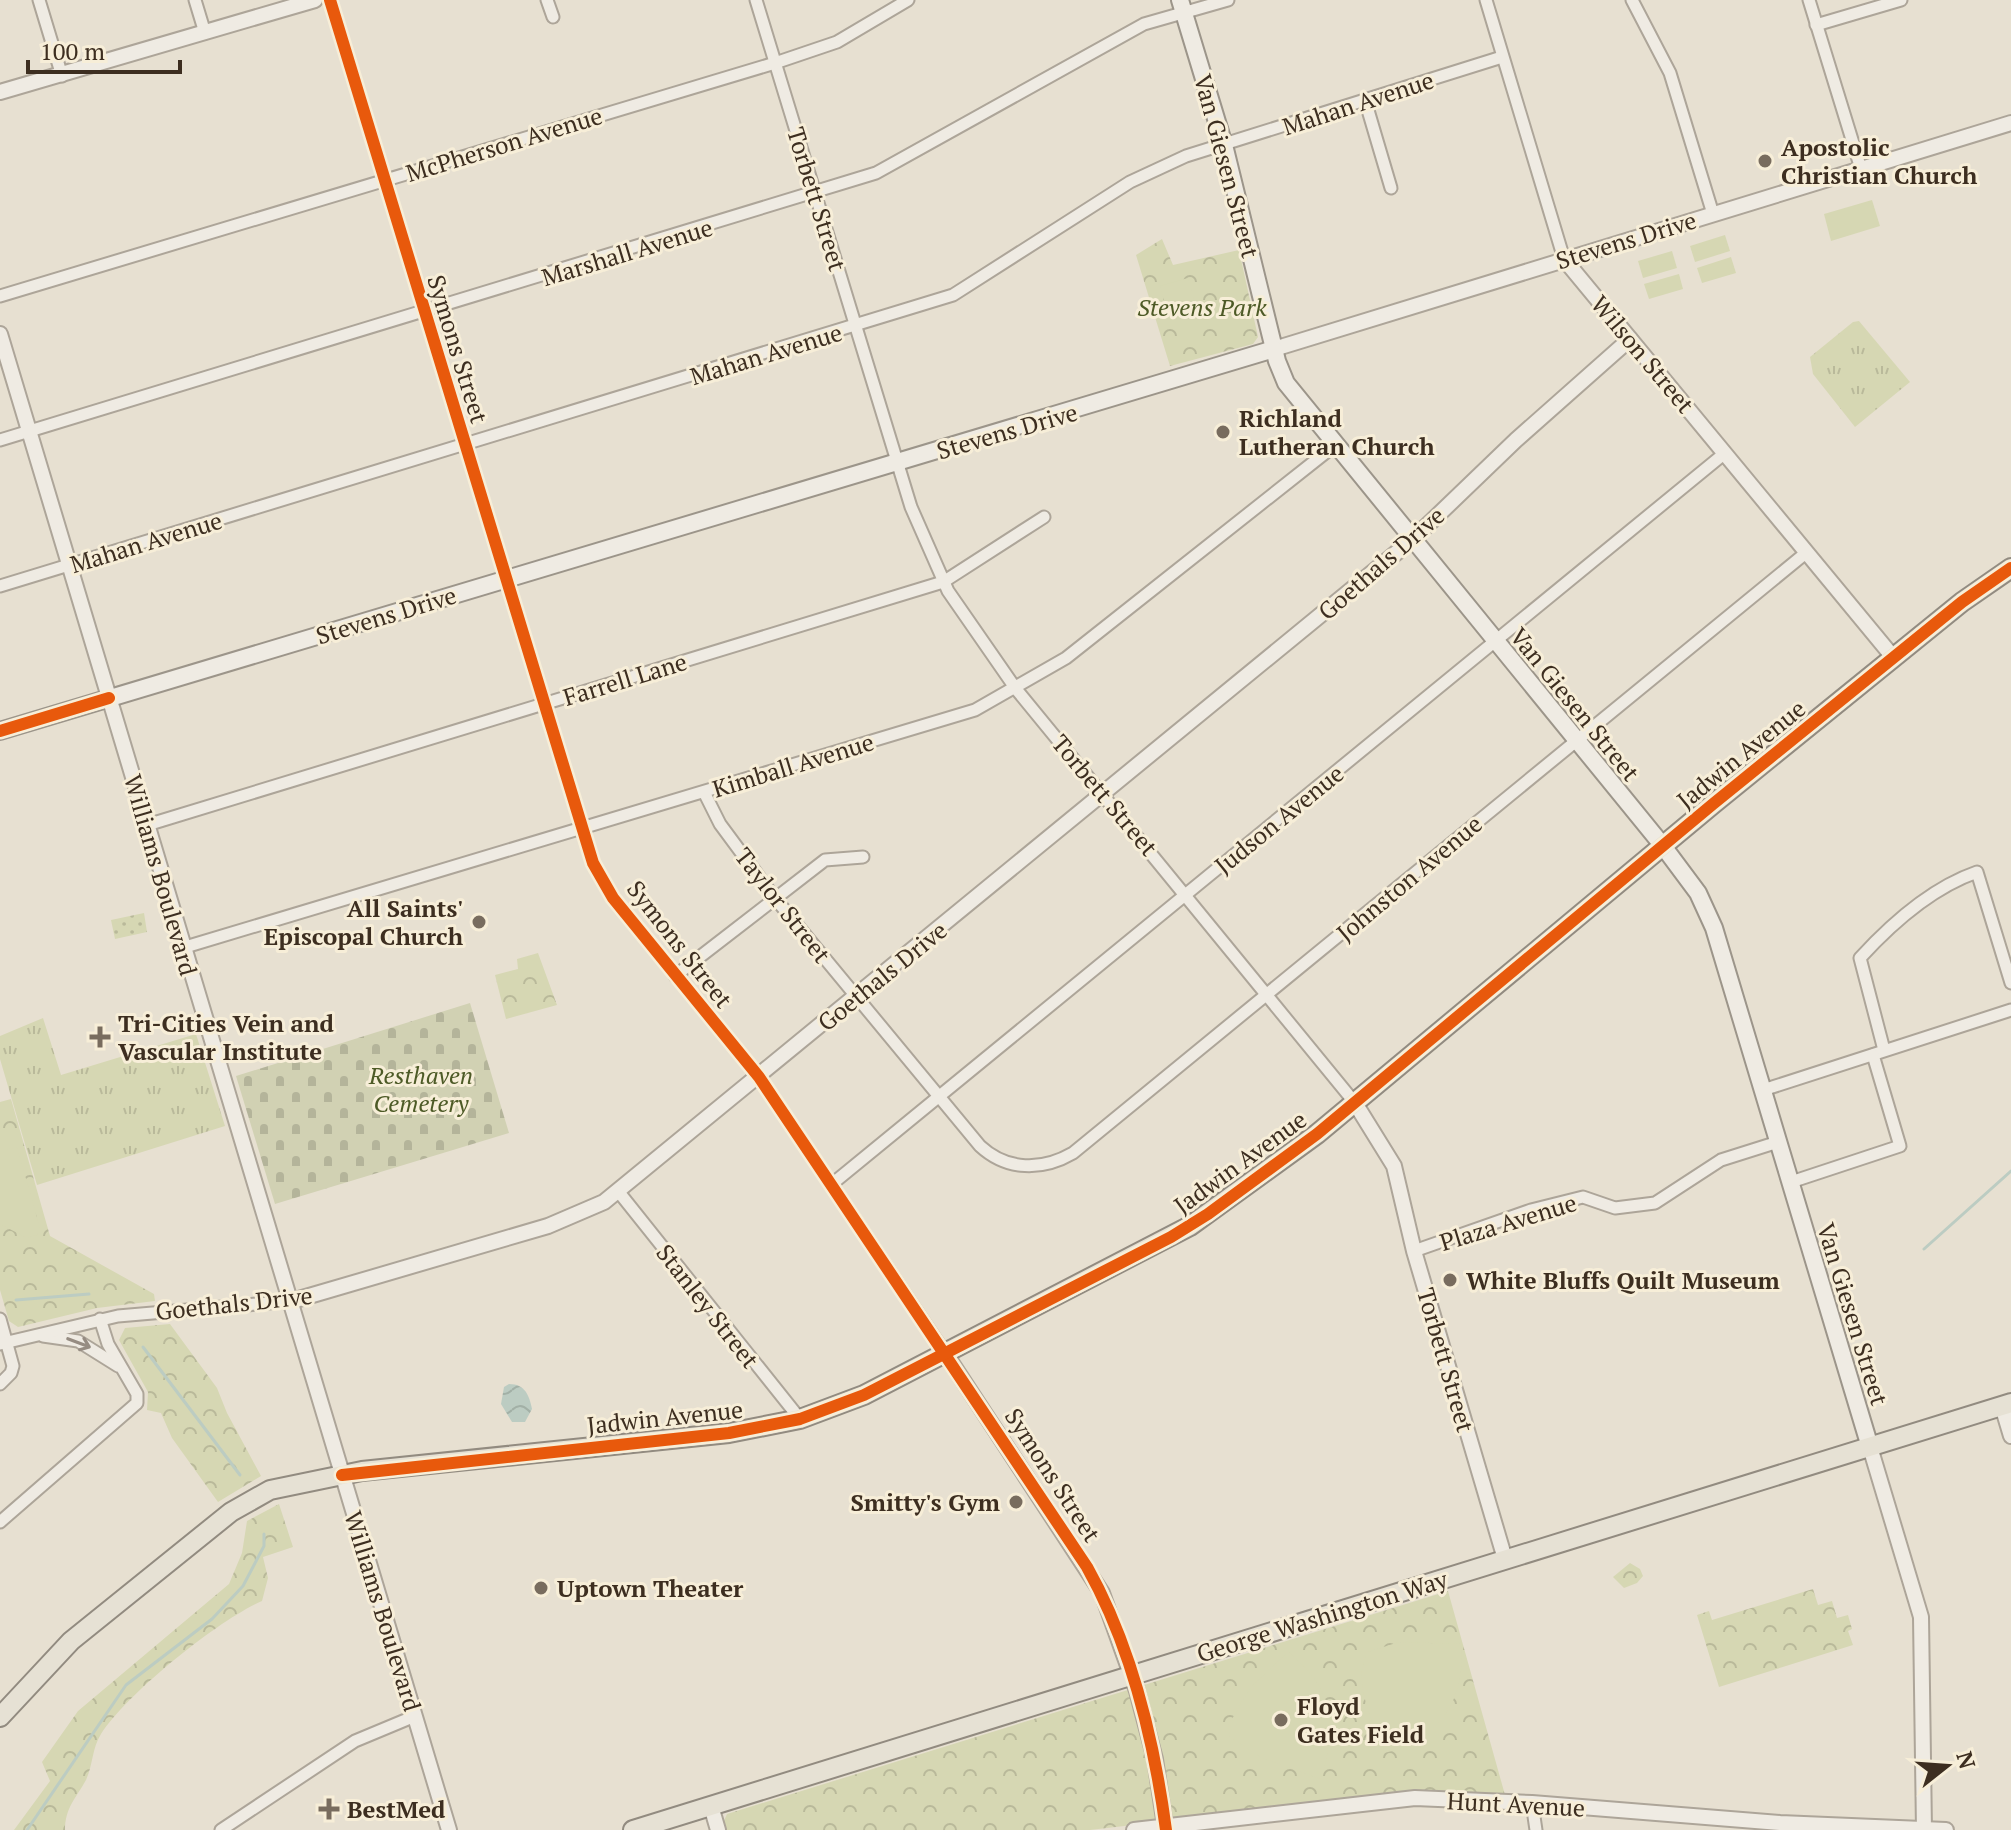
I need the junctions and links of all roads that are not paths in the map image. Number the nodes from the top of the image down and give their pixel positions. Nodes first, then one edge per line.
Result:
1 (39, 0) edge
2 (195, 0) edge
3 (315, 0) edge
4 (330, 0) edge
5 (547, 0) edge
6 (756, 0) edge
7 (908, 0) edge
8 (1228, 0) edge
9 (1486, 0) edge
10 (1632, 0) edge
11 (1809, 0) edge
12 (1901, 0) edge
13 (1182, 7) edge
14 (553, 17) dead end
15 (1816, 25) junction
16 (205, 33) junction
17 (1502, 57) junction
18 (775, 63) junction
19 (62, 76) junction
20 (0, 92) edge
21 (1365, 100) junction
22 (2011, 123) edge
23 (1224, 145) junction
24 (1861, 169) junction
25 (384, 180) junction
26 (1391, 188) dead end
27 (816, 195) junction
28 (1713, 214) junction
29 (1564, 259) junction
30 (0, 296) edge
31 (424, 313) junction
32 (855, 326) junction
33 (0, 334) edge
34 (1630, 339) junction
35 (1274, 349) junction
36 (29, 431) junction
37 (0, 440) edge
38 (464, 446) junction
39 (1334, 446) junction
40 (1725, 453) junction
41 (896, 462) junction
42 (1044, 517) dead end
43 (1412, 540) junction
44 (1807, 552) junction
45 (70, 565) junction
46 (2011, 568) edge
47 (504, 580) junction
48 (943, 582) junction
49 (0, 586) edge
50 (1496, 641) junction
51 (1893, 657) junction
52 (1016, 689) junction
53 (109, 698) junction
54 (543, 704) junction
55 (0, 731) edge
56 (1576, 740) junction
57 (704, 792) junction
58 (1104, 794) junction
59 (147, 825) junction
60 (582, 828) junction
61 (1663, 846) junction
62 (863, 857) dead end
63 (1186, 894) junction
64 (774, 897) junction
65 (182, 948) junction
66 (675, 976) junction
67 (2011, 983) edge
68 (856, 996) junction
69 (1266, 996) junction
70 (2011, 1010) edge
71 (1879, 1052) junction
72 (759, 1077) junction
73 (1763, 1090) junction
74 (940, 1095) junction
75 (1355, 1103) junction
76 (1778, 1142) junction
77 (996, 1158) joint
78 (1791, 1182) junction
79 (832, 1184) junction
80 (618, 1191) junction
81 (1414, 1251) junction
82 (292, 1301) junction
83 (0, 1319) edge
84 (100, 1319) junction
85 (22, 1337) junction
86 (4, 1343) edge
87 (945, 1353) junction
88 (126, 1375) junction
89 (0, 1384) edge
90 (2006, 1404) edge
91 (800, 1419) junction
92 (2011, 1436) edge
93 (1870, 1447) junction
94 (342, 1475) junction
95 (0, 1522) edge
96 (1505, 1559) junction
97 (1132, 1675) junction
98 (1, 1711) edge
99 (415, 1716) junction
100 (1532, 1803) junction
101 (711, 1806) junction
102 (1166, 1828) edge
103 (221, 1830) edge
104 (449, 1830) edge
105 (633, 1830) edge
106 (718, 1830) edge
107 (1134, 1830) edge
108 (1536, 1830) edge
109 (1924, 1830) edge
110 (1946, 1830) edge

1 - 19 street
2 - 16 street
3 - 16 street
4 - 25 street, Symons Street
5 - 14 street
6 - 18 street, Torbett Street
7 - 18 street, McPherson Avenue
8 - 13 street, Marshall Avenue
9 - 17 street, Wilson Street
10 - 28 street
11 - 15 street
12 - 15 street
13 - 23 main road, Van Giesen Street
13 - 27 street, Marshall Avenue
15 - 24 street
16 - 19 street
17 - 21 street, Mahan Avenue
17 - 29 street, Wilson Street
18 - 25 street, McPherson Avenue
18 - 27 street, Torbett Street
19 - 20 street
21 - 23 street, Mahan Avenue
21 - 26 street
22 - 24 street, Stevens Drive
23 - 32 street, Mahan Avenue
23 - 35 main road, Van Giesen Street
24 - 28 street, Stevens Drive
25 - 30 street, McPherson Avenue
25 - 31 street, Symons Street
27 - 31 street, Marshall Avenue
27 - 32 street, Torbett Street
28 - 29 street, Stevens Drive
29 - 34 street, Wilson Street
29 - 35 street, Stevens Drive
31 - 36 street, Marshall Avenue
31 - 38 street, Symons Street
32 - 38 street, Mahan Avenue
32 - 41 street, Torbett Street
33 - 36 street, Williams Boulevard
34 - 40 street, Wilson Street
34 - 43 street, Goethals Drive
35 - 39 main road, Van Giesen Street
35 - 41 main road, Stevens Drive
36 - 37 street, Marshall Avenue
36 - 45 street, Williams Boulevard
38 - 45 street, Mahan Avenue
38 - 47 street, Symons Street
39 - 43 main road, Van Giesen Street
39 - 52 street, Kimball Avenue
40 - 44 street, Wilson Street
40 - 50 street, Judson Avenue
41 - 47 main road, Stevens Drive
41 - 48 street, Torbett Street
42 - 48 street, Farrell Lane
43 - 50 main road, Van Giesen Street
43 - 58 street, Goethals Drive
44 - 51 street, Wilson Street
44 - 56 street, Johnston Avenue
45 - 49 street, Mahan Avenue
45 - 53 street, Williams Boulevard
46 - 51 main road, Jadwin Avenue
47 - 53 main road, Stevens Drive
47 - 54 street, Symons Street
48 - 52 street, Torbett Street
48 - 54 street, Farrell Lane
50 - 56 main road, Van Giesen Street
50 - 63 street, Judson Avenue
51 - 61 main road, Jadwin Avenue
52 - 57 street, Kimball Avenue
52 - 58 street, Torbett Street
53 - 55 main road, Stevens Drive
53 - 59 street, Williams Boulevard
54 - 59 street, Farrell Lane
54 - 60 street, Symons Street
56 - 61 main road, Van Giesen Street
56 - 69 street, Johnston Avenue
57 - 60 street, Kimball Avenue
57 - 64 street, Taylor Street
58 - 63 street, Torbett Street
58 - 68 street, Goethals Drive
59 - 65 street, Williams Boulevard
60 - 65 street, Kimball Avenue
60 - 66 street, Symons Street
61 - 73 main road, Van Giesen Street
61 - 75 main road, Jadwin Avenue
62 - 64 street
63 - 69 street, Torbett Street
63 - 74 street, Judson Avenue
64 - 66 street
64 - 68 street, Taylor Street
65 - 82 street, Williams Boulevard
66 - 72 street, Symons Street
67 - 71 street
68 - 72 street, Goethals Drive
68 - 74 street, Taylor Street
69 - 75 street, Torbett Street
69 - 77 street, Johnston Avenue
70 - 71 street
71 - 73 street
71 - 78 street
72 - 79 street, Symons Street
72 - 80 street, Goethals Drive
73 - 76 main road, Van Giesen Street
74 - 77 street, Taylor Street
74 - 79 street, Judson Avenue
75 - 81 street, Torbett Street
75 - 87 main road, Jadwin Avenue
76 - 78 main road, Van Giesen Street
76 - 81 street, Plaza Avenue
78 - 93 main road, Van Giesen Street
79 - 87 street, Symons Street
80 - 82 street, Goethals Drive
80 - 91 street, Stanley Street
81 - 96 street, Torbett Street
82 - 84 street, Goethals Drive
82 - 94 street, Williams Boulevard
83 - 86 street
84 - 85 street, Goethals Drive
84 - 88 street
85 - 86 street, Goethals Drive
85 -> 88 street
86 - 89 street
87 - 91 main road, Jadwin Avenue
87 - 97 street, Symons Street
88 - 95 street
90 - 92 street
90 - 93 main road, George Washington Way
91 - 94 main road, Jadwin Avenue
93 - 96 main road, George Washington Way
93 - 109 street, Van Giesen Street
94 - 98 main road, Jadwin Avenue
94 - 99 street, Williams Boulevard
96 - 97 main road, George Washington Way
97 - 101 main road, George Washington Way
97 - 102 street, Symons Street
99 - 103 street
99 - 104 street, Williams Boulevard
100 - 102 street, Hunt Avenue
100 - 108 street
100 - 109 street, Hunt Avenue
101 - 105 main road, George Washington Way
101 - 106 street
102 - 107 street, Hunt Avenue
109 - 110 street, Hunt Avenue

